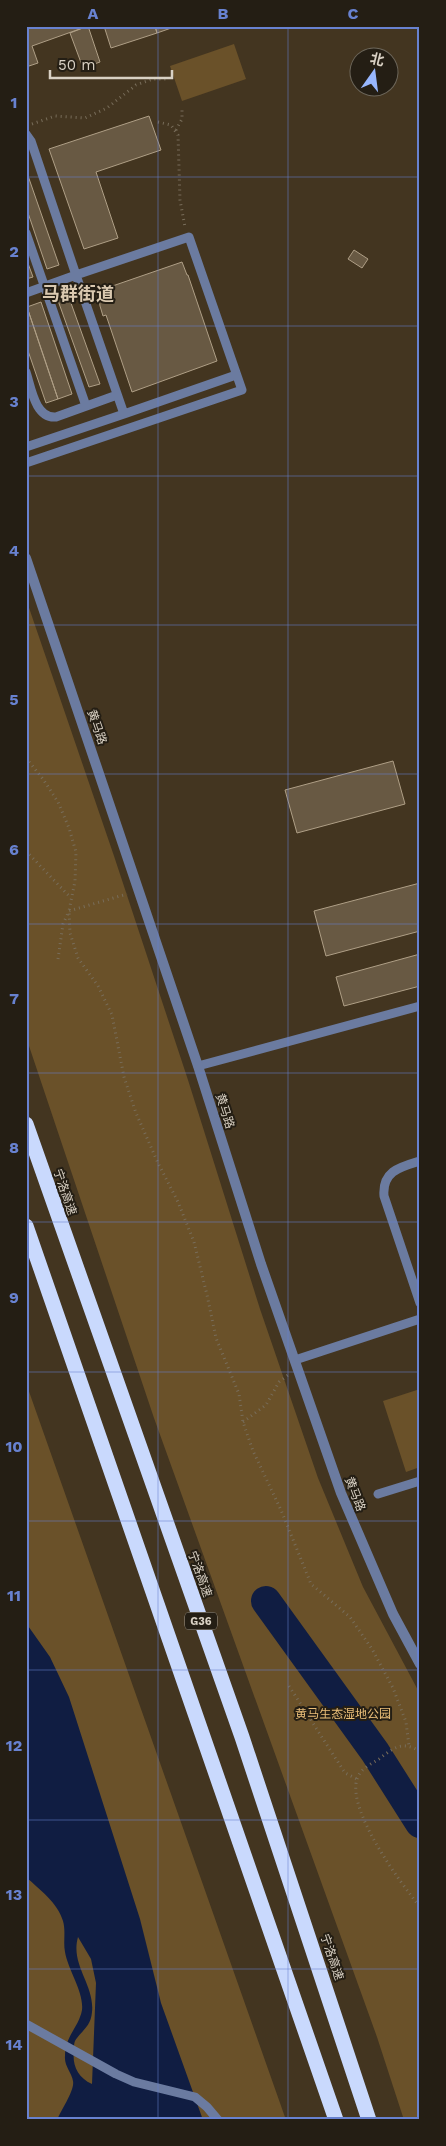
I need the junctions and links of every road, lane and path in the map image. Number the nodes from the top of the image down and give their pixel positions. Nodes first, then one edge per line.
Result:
1 (169, 80) dead end
2 (182, 107) dead end
3 (158, 122) dead end
4 (26, 126) edge
5 (176, 130) junction
6 (26, 134) edge
7 (29, 145) edge
8 (26, 232) edge
9 (189, 237) junction
10 (76, 275) junction
11 (45, 286) junction
12 (26, 293) edge
13 (26, 372) edge
14 (236, 375) junction
15 (117, 395) junction
16 (86, 406) junction
17 (124, 414) junction
18 (26, 447) edge
19 (26, 463) edge
20 (26, 558) edge
21 (26, 758) edge
22 (26, 851) edge
23 (139, 890) junction
24 (71, 898) junction
25 (69, 911) junction
26 (58, 959) dead end
27 (420, 1006) edge
28 (198, 1066) junction
29 (26, 1124) edge
30 (420, 1161) edge
31 (26, 1226) edge
32 (420, 1303) edge
33 (420, 1320) edge
34 (297, 1366) junction
35 (243, 1422) junction
36 (420, 1481) edge
37 (378, 1494) dead end
38 (420, 1664) edge
39 (288, 1686) dead end
40 (408, 1746) junction
41 (420, 1751) edge
42 (357, 1779) junction
43 (420, 1907) edge
44 (26, 2024) edge
45 (218, 2120) edge
46 (336, 2120) edge
47 (369, 2120) edge

1 - 4 path
2 - 5 path
3 - 5 path
5 - 9 path
6 - 7 lane
7 - 10 lane
8 - 11 lane
9 - 10 lane
9 - 14 lane
10 - 11 lane
10 - 15 lane
11 - 12 lane
11 - 16 lane
13 - 16 lane
14 - 17 lane
14 - 19 lane
15 - 16 lane
15 - 17 lane
17 - 18 lane
20 - 23 street, 黄马路
21 - 24 path
22 - 24 path
23 - 25 path
23 - 28 street, 黄马路
24 - 25 path
25 - 26 path
25 - 35 path
27 - 28 lane
28 - 34 street, 黄马路
29 - 47 highway, 宁洛高速 / G36
30 - 32 lane
31 - 46 highway, G36
33 - 34 lane
34 - 35 path
34 - 38 street, 黄马路
35 - 40 path
36 - 37 lane
39 - 42 path
40 - 41 path
40 - 42 path
42 - 43 path
44 - 45 lane

